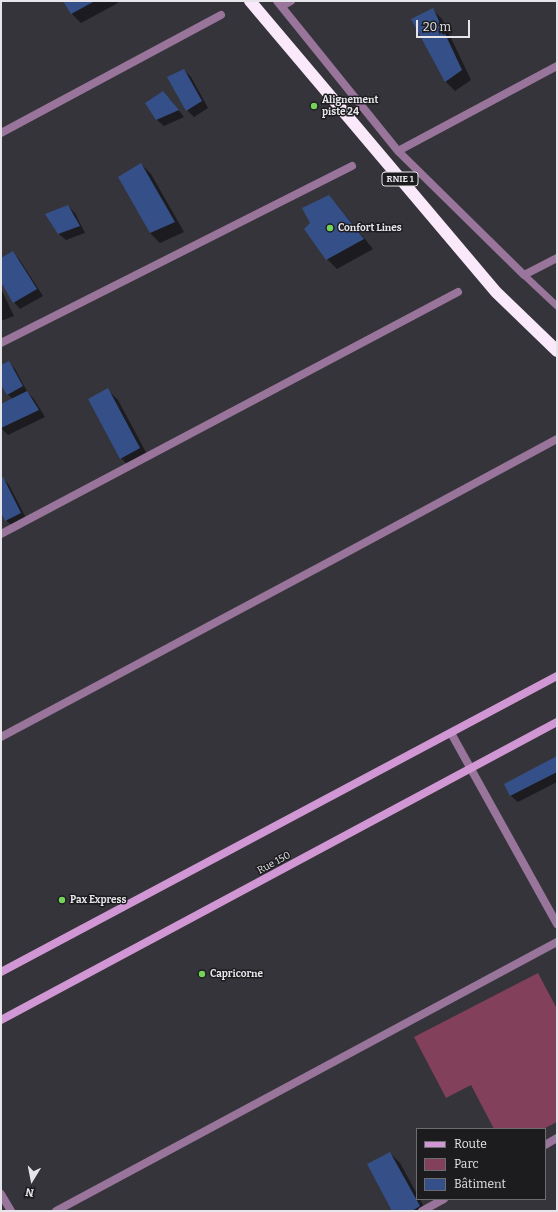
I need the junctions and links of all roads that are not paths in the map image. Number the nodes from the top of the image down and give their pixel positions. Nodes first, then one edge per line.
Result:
1 (250, 1) edge
2 (291, 1) edge
3 (279, 4) edge
4 (221, 15) dead end
5 (557, 66) edge
6 (1, 133) edge
7 (398, 151) junction
8 (352, 166) dead end
9 (557, 258) edge
10 (524, 275) junction
11 (458, 292) dead end
12 (557, 306) edge
13 (1, 343) edge
14 (557, 351) edge
15 (557, 439) edge
16 (1, 534) edge
17 (557, 676) edge
18 (557, 722) edge
19 (452, 733) junction
20 (1, 737) edge
21 (471, 769) junction
22 (557, 924) edge
23 (557, 942) edge
24 (1, 972) edge
25 (1, 1020) edge
26 (557, 1138) edge
27 (546, 1144) edge
28 (1, 1194) edge
29 (442, 1200) edge
30 (10, 1211) edge
31 (56, 1211) edge
32 (422, 1211) edge

1 - 14 highway, RNIE 1
2 - 3 street
3 - 7 street
4 - 6 street
5 - 7 street
7 - 10 street
8 - 13 street
9 - 10 street
10 - 12 lane
11 - 16 street
15 - 20 street
17 - 19 main road
18 - 21 main road, Rue 150
19 - 21 street
19 - 24 main road
21 - 22 street
21 - 25 main road, Rue 150
23 - 31 street
26 - 27 street
28 - 30 street
29 - 32 street

